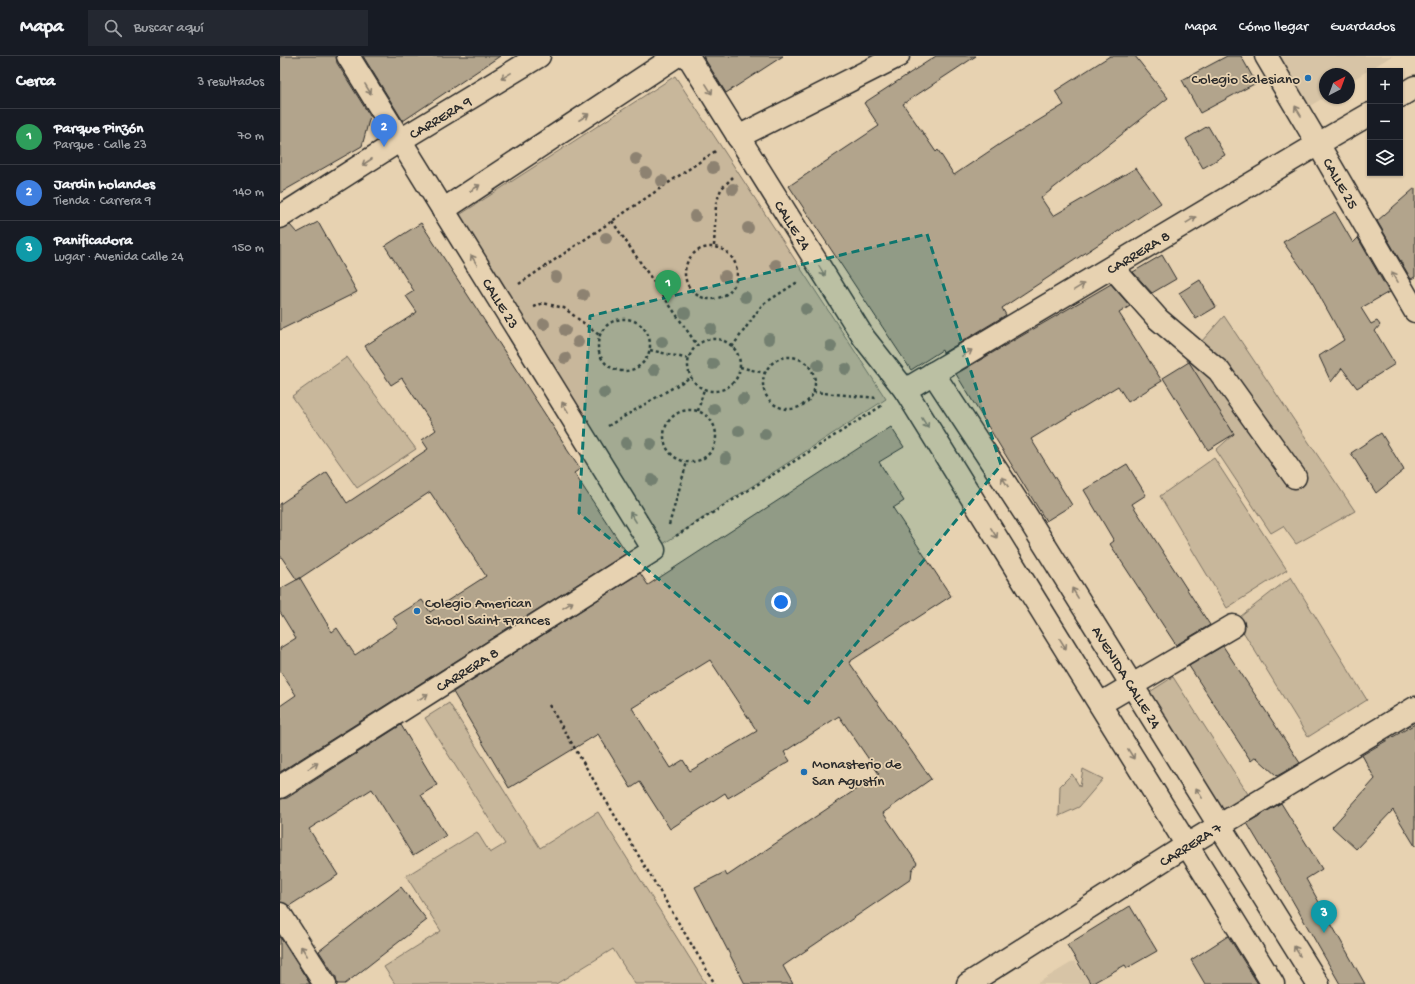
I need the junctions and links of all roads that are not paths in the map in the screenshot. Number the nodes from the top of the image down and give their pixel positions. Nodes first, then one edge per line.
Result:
1 (348, 56) edge
2 (539, 56) edge
3 (676, 56) edge
4 (688, 56) edge
5 (898, 56) edge
6 (1266, 56) edge
7 (1415, 87) edge
8 (1403, 94) edge
9 (1367, 116) edge
10 (738, 137) junction
11 (400, 141) junction
12 (1318, 144) junction
13 (443, 210) junction
14 (280, 218) edge
15 (1112, 267) junction
16 (1415, 311) edge
17 (934, 373) junction
18 (899, 394) junction
19 (1295, 477) dead end
20 (658, 547) joint
21 (1233, 626) dead end
22 (1132, 686) junction
23 (1100, 704) junction
24 (1415, 708) edge
25 (280, 787) edge
26 (1220, 826) junction
27 (1187, 845) junction
28 (280, 914) edge
29 (325, 984) edge
30 (968, 984) edge
31 (1273, 984) edge
32 (1318, 984) edge

1 -> 11 street, CALLE 23
2 -> 11 street, CARRERA 9
13 -> 3 street
4 -> 10 street, CALLE 24
5 - 10 street
12 -> 6 street, CALLE 25
7 - 8 street
9 - 12 street, CARRERA 8
10 -> 18 street, CALLE 24
11 - 13 street, CALLE 23
11 -> 14 street, CARRERA 9
15 -> 12 street, CARRERA 8
16 -> 12 street, CALLE 25
20 -> 13 street, CALLE 23
17 -> 15 street, CARRERA 8
15 - 19 street
17 - 18 street, CARRERA 8
22 -> 17 street, AVENIDA CALLE 24
18 -> 23 street
25 -> 20 street, CARRERA 8
21 - 22 street
22 - 23 street
26 -> 22 street, AVENIDA CALLE 24
23 -> 27 street
24 - 26 street, CARRERA 7
26 - 27 street, CARRERA 7
32 -> 26 street, AVENIDA CALLE 24
27 - 30 street, CARRERA 7
27 - 31 street
29 -> 28 street

